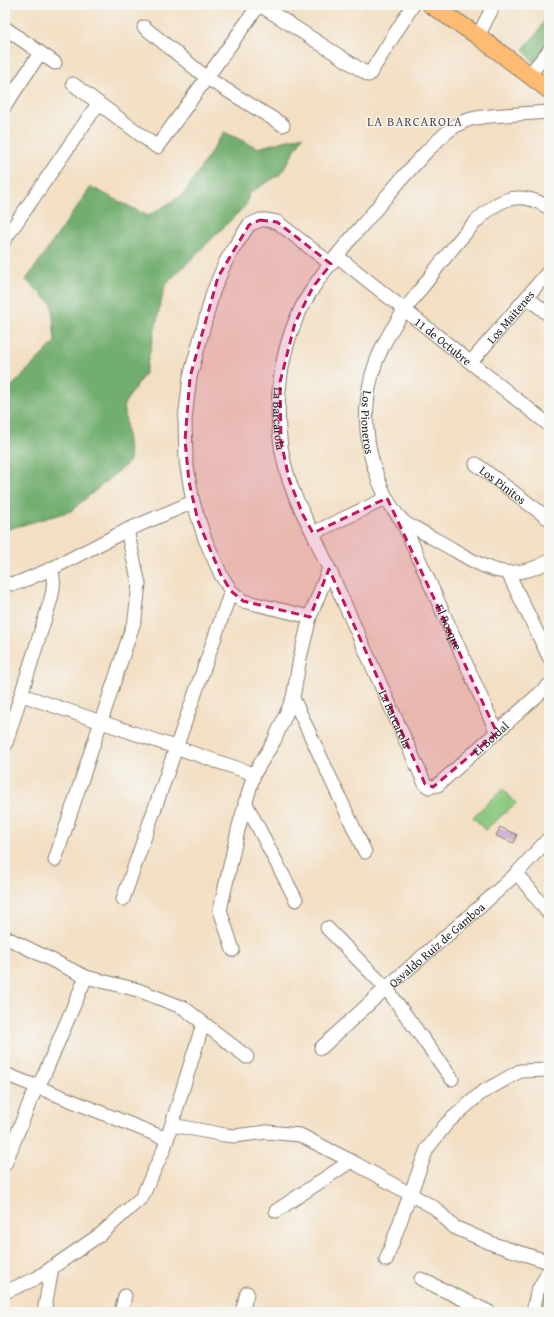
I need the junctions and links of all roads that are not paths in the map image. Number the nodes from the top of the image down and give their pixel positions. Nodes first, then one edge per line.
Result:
1 (260, 5) edge
2 (412, 5) edge
3 (494, 5) edge
4 (437, 7) edge
5 (144, 27) dead end
6 (5, 28) edge
7 (478, 36) junction
8 (549, 51) edge
9 (40, 53) junction
10 (55, 63) dead end
11 (529, 75) junction
12 (207, 78) junction
13 (73, 84) dead end
14 (549, 90) edge
15 (98, 104) junction
16 (5, 106) edge
17 (549, 112) edge
18 (283, 125) dead end
19 (549, 208) edge
20 (5, 239) edge
21 (334, 260) junction
22 (549, 271) edge
23 (527, 297) junction
24 (405, 310) junction
25 (549, 315) edge
26 (471, 362) junction
27 (549, 425) edge
28 (476, 464) dead end
29 (387, 498) junction
30 (193, 502) junction
31 (549, 518) edge
32 (402, 521) junction
33 (127, 530) junction
34 (313, 532) junction
35 (549, 561) edge
36 (51, 569) junction
37 (329, 569) junction
38 (508, 572) junction
39 (5, 583) edge
40 (231, 591) junction
41 (310, 617) junction
42 (549, 657) edge
43 (549, 684) edge
44 (22, 695) junction
45 (293, 698) junction
46 (102, 722) junction
47 (497, 732) junction
48 (5, 746) edge
49 (176, 747) junction
50 (254, 774) junction
51 (429, 787) joint
52 (245, 802) junction
53 (549, 838) edge
54 (365, 852) dead end
55 (55, 860) dead end
56 (517, 873) junction
57 (124, 899) dead end
58 (296, 900) dead end
59 (549, 914) edge
60 (327, 928) dead end
61 (5, 937) edge
62 (233, 950) dead end
63 (86, 977) junction
64 (386, 988) junction
65 (203, 1024) junction
66 (321, 1048) dead end
67 (247, 1057) dead end
68 (549, 1070) edge
69 (5, 1074) edge
70 (452, 1079) dead end
71 (38, 1087) junction
72 (172, 1125) junction
73 (167, 1139) junction
74 (351, 1161) junction
75 (5, 1164) edge
76 (410, 1195) junction
77 (276, 1211) dead end
78 (386, 1260) dead end
79 (549, 1262) edge
80 (52, 1268) junction
81 (549, 1270) edge
82 (421, 1279) dead end
83 (5, 1292) edge
84 (246, 1293) dead end
85 (125, 1296) dead end
86 (44, 1312) edge
87 (121, 1312) edge
88 (242, 1312) edge
89 (489, 1312) edge
90 (533, 1312) edge

1 - 2 street
1 - 12 street
3 - 7 street
4 - 7 main road
5 - 12 street
6 - 9 street
7 - 11 main road
8 - 11 street
9 - 10 street
9 - 16 street
11 - 14 main road
12 - 15 street
12 - 18 street
13 - 15 street
15 - 20 street
17 - 21 street, La Barcarola
19 - 24 street, Los Pioneros
21 - 24 street, 11 de Octubre
21 - 30 street, 11 de Octubre
21 - 34 street, La Barcarola
22 - 23 street, Los Maitenes
23 - 25 street
23 - 26 street, Los Maitenes
24 - 26 street, 11 de Octubre
24 - 29 street, Los Pioneros
26 - 27 street, 11 de Octubre
28 - 31 street, Los Pinitos
29 - 32 street, Los Pioneros
29 - 34 street
30 - 33 street
30 - 40 street, 11 de Octubre
32 - 38 street, Los Pioneros
32 - 47 street, El Bosque
33 - 36 street
33 - 46 street
34 - 37 street, La Barcarola
35 - 38 street, Los Pioneros
36 - 39 street
36 - 44 street
37 - 41 street
37 - 51 street, La Barcarola
38 - 42 street
40 - 41 street
40 - 49 street
41 - 45 street
43 - 47 street, El Boldal
44 - 46 street
44 - 48 street
45 - 50 street
45 - 54 street
46 - 49 street
46 - 55 street
47 - 51 street, El Boldal
49 - 50 street
49 - 57 street
50 - 52 street
52 - 58 street
52 - 62 street
53 - 56 street, Osvaldo Ruiz de Gamboa
56 - 59 street
56 - 64 street, Osvaldo Ruiz de Gamboa
60 - 64 street
61 - 63 street
63 - 65 street
63 - 71 street
64 - 66 street, Osvaldo Ruiz de Gamboa
64 - 70 street
65 - 67 street
65 - 72 street
68 - 76 street
69 - 71 street
71 - 73 street
71 - 75 street
72 - 73 street
72 - 74 street
73 - 80 street
74 - 76 street
74 - 77 street
76 - 78 street
76 - 79 street
80 - 83 street
80 - 86 street
81 - 90 street
82 - 89 street
84 - 88 street
85 - 87 street

